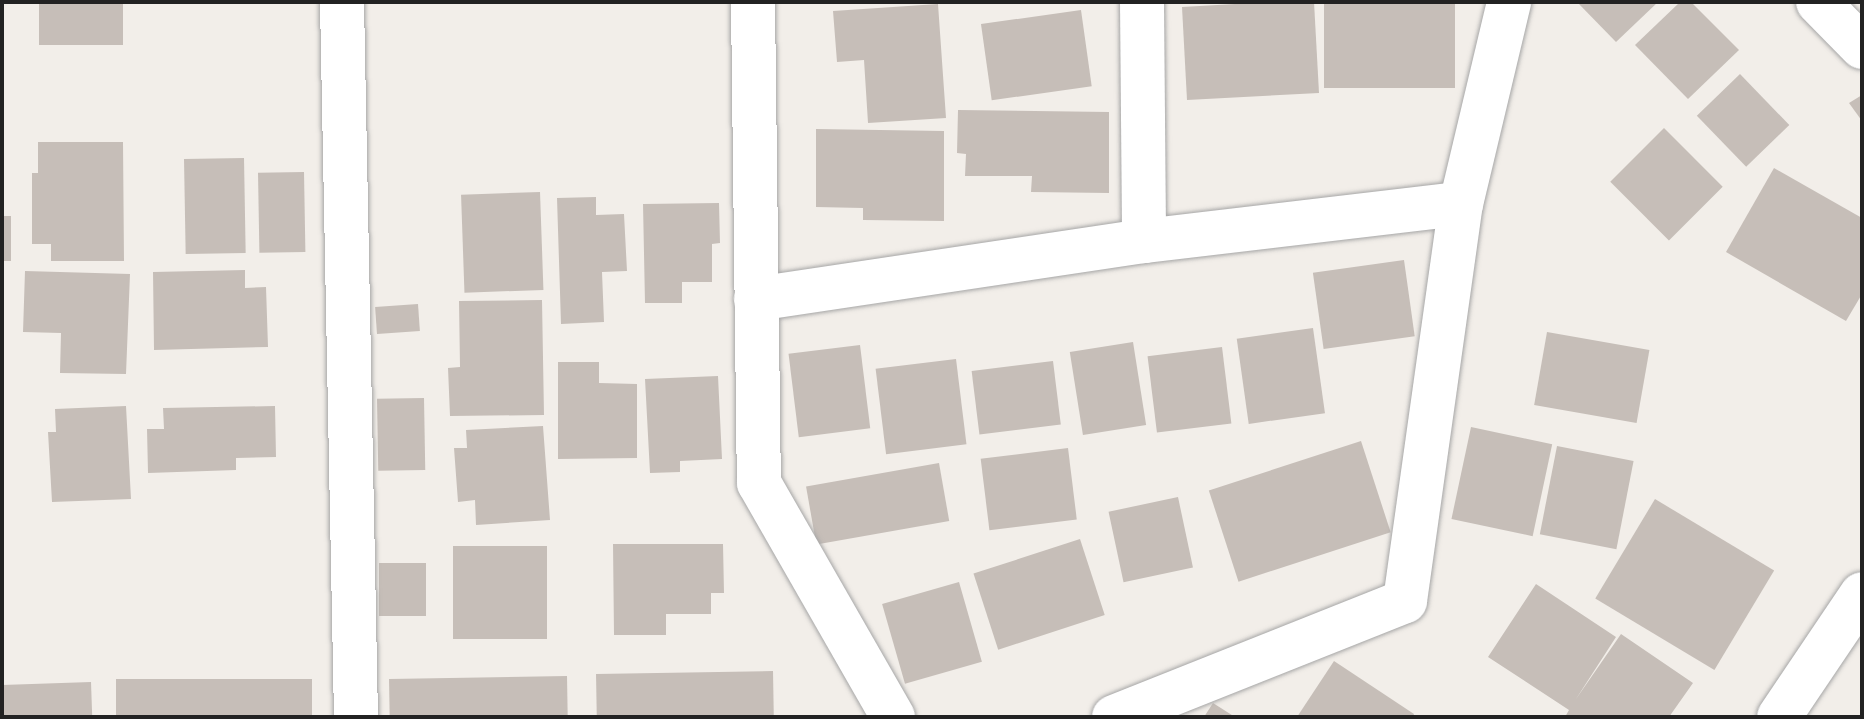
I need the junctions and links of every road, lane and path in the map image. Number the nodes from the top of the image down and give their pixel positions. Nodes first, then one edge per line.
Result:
1 (342, 2) edge
2 (753, 2) edge
3 (1142, 2) edge
4 (1509, 2) edge
5 (1818, 2) edge
6 (1862, 47) edge
7 (1461, 204) junction
8 (1144, 241) junction
9 (756, 299) junction
10 (1862, 594) edge
11 (356, 717) edge
12 (893, 717) edge
13 (1114, 717) edge
14 (1779, 717) edge

1 - 11 street
2 - 9 street
3 - 8 street
4 - 7 street
5 - 6 street
7 - 8 street
7 - 13 street
8 - 9 street
9 - 12 street
10 - 14 street

